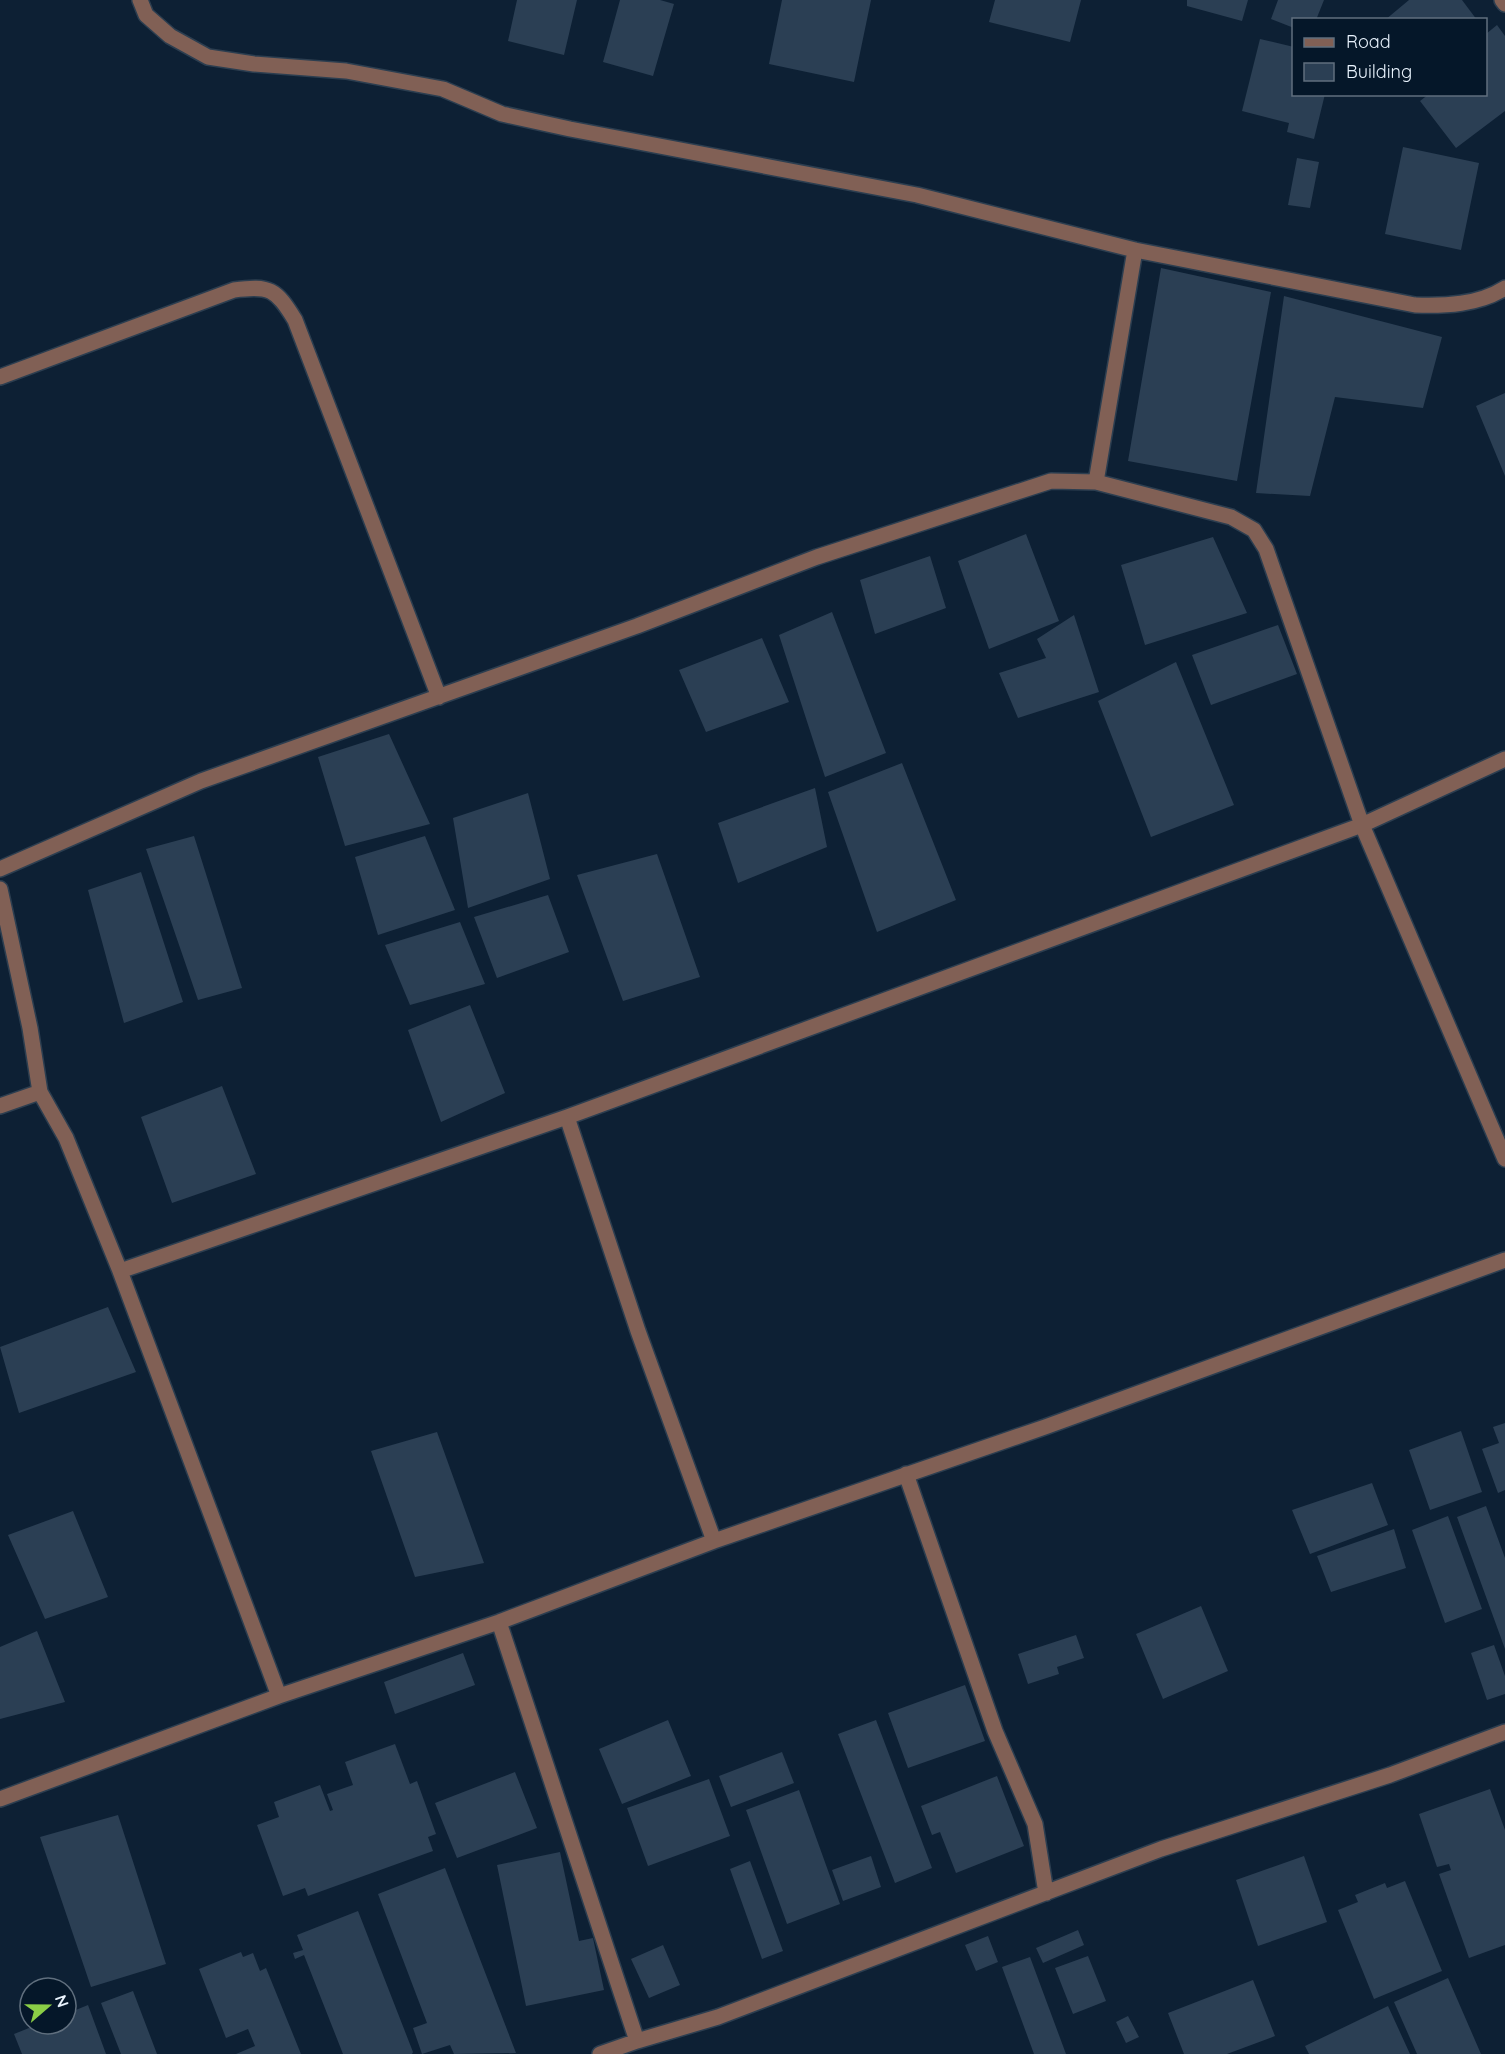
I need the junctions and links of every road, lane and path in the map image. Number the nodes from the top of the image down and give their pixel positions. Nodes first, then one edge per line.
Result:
1 (140, 0) edge
2 (1502, 0) edge
3 (1505, 4) edge
4 (1135, 250) junction
5 (1505, 288) edge
6 (0, 377) edge
7 (1096, 482) junction
8 (439, 697) junction
9 (1505, 759) edge
10 (1362, 825) junction
11 (0, 868) edge
12 (0, 890) edge
13 (40, 1092) junction
14 (0, 1106) edge
15 (567, 1117) junction
16 (1505, 1159) edge
17 (1505, 1260) edge
18 (120, 1271) junction
19 (906, 1474) junction
20 (714, 1541) junction
21 (499, 1622) junction
22 (279, 1696) junction
23 (1505, 1732) edge
24 (0, 1799) edge
25 (1046, 1893) junction
26 (637, 2041) junction
27 (600, 2054) edge

1 - 4 street
2 - 3 street
4 - 5 street
4 - 7 street
6 - 8 street
7 - 8 street
7 - 10 street
8 - 11 street
9 - 10 street
10 - 15 street
10 - 16 street
12 - 13 street
13 - 14 street
13 - 18 street
15 - 18 street
15 - 20 street
17 - 19 street
18 - 22 street
19 - 20 street
19 - 25 street
20 - 21 street
21 - 22 street
21 - 26 street
22 - 24 street
23 - 25 street
25 - 26 street
26 - 27 street

